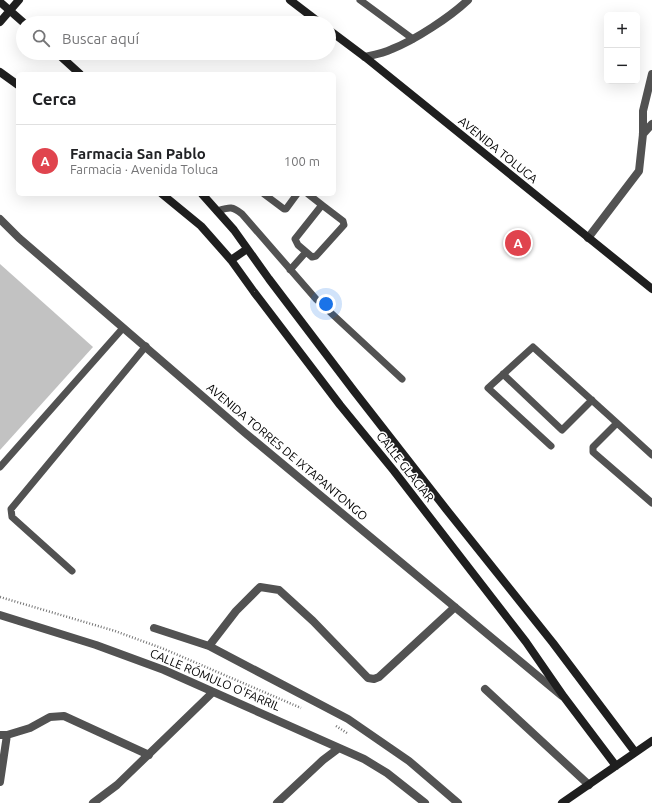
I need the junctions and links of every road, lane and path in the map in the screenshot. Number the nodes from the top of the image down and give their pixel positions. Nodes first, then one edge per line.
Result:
1 (19, 0) edge
2 (290, 0) edge
3 (360, 0) edge
4 (468, 0) edge
5 (0, 2) edge
6 (10, 10) junction
7 (16, 16) edge
8 (311, 16) edge
9 (0, 22) edge
10 (336, 35) edge
11 (413, 39) junction
12 (365, 57) junction
13 (65, 60) edge
14 (0, 72) edge
15 (78, 72) edge
16 (652, 74) edge
17 (16, 84) edge
18 (652, 124) edge
19 (643, 134) junction
20 (164, 196) edge
21 (204, 196) edge
22 (267, 196) edge
23 (296, 196) edge
24 (311, 196) edge
25 (322, 204) junction
26 (218, 211) junction
27 (0, 219) edge
28 (588, 238) junction
29 (247, 249) junction
30 (306, 252) junction
31 (231, 260) junction
32 (290, 270) junction
33 (652, 289) edge
34 (123, 328) junction
35 (146, 346) junction
36 (503, 374) junction
37 (402, 379) dead end
38 (592, 400) junction
39 (617, 423) junction
40 (551, 446) dead end
41 (652, 455) edge
42 (0, 457) edge
43 (8, 457) junction
44 (0, 467) edge
45 (652, 503) edge
46 (72, 571) dead end
47 (0, 597) edge
48 (454, 608) junction
49 (1, 615) edge
50 (154, 628) dead end
51 (209, 646) junction
52 (485, 689) dead end
53 (213, 692) junction
54 (564, 697) junction
55 (306, 710) dead end
56 (332, 724) dead end
57 (3, 735) edge
58 (350, 735) dead end
59 (651, 743) edge
60 (339, 748) junction
61 (635, 752) junction
62 (149, 755) junction
63 (616, 766) junction
64 (0, 782) edge
65 (589, 784) junction
66 (93, 803) edge
67 (277, 803) edge
68 (425, 803) edge
69 (458, 803) edge
70 (562, 803) edge

1 - 6 street
2 - 8 street
3 - 11 lane
4 - 11 street
5 - 6 street
6 - 7 street
6 - 9 street
10 - 12 street, AVENIDA TOLUCA
11 - 12 street
12 - 28 street, AVENIDA TOLUCA
13 - 15 street
14 - 17 street
16 - 19 street
18 - 19 street
19 - 28 street
20 - 31 street, CALLE GLACIAR
21 - 26 street, CALLE GLACIAR
22 - 23 lane
24 - 25 lane
25 - 30 lane
25 - 30 lane
26 - 29 street, CALLE GLACIAR
26 - 32 lane
27 - 34 street, AVENIDA TORRES DE IXTAPANTONGO
28 - 33 street, AVENIDA TOLUCA
29 - 31 street
29 - 61 street, CALLE GLACIAR
30 - 32 lane
31 - 54 street, CALLE GLACIAR
32 - 37 lane
34 - 35 street, AVENIDA TORRES DE IXTAPANTONGO
34 - 43 lane
35 - 46 lane
35 - 48 street, AVENIDA TORRES DE IXTAPANTONGO
36 - 38 lane
36 - 38 lane
36 - 40 lane
38 - 39 lane
39 - 41 lane
39 - 45 lane
42 - 43 lane
43 - 44 lane
47 - 55 path
48 - 51 street
48 - 54 street, AVENIDA TORRES DE IXTAPANTONGO
49 - 53 street, CALLE RÓMULO O'FARRIL
50 - 51 street
51 - 69 street
52 - 65 street
53 - 60 street, CALLE RÓMULO O'FARRIL
53 - 62 street
54 - 63 street, CALLE GLACIAR
56 - 58 path
57 - 62 street
57 - 64 street
59 - 61 street
60 - 67 street
60 - 68 street, CALLE RÓMULO O'FARRIL
61 - 63 street
62 - 66 street
63 - 65 street
65 - 70 street

